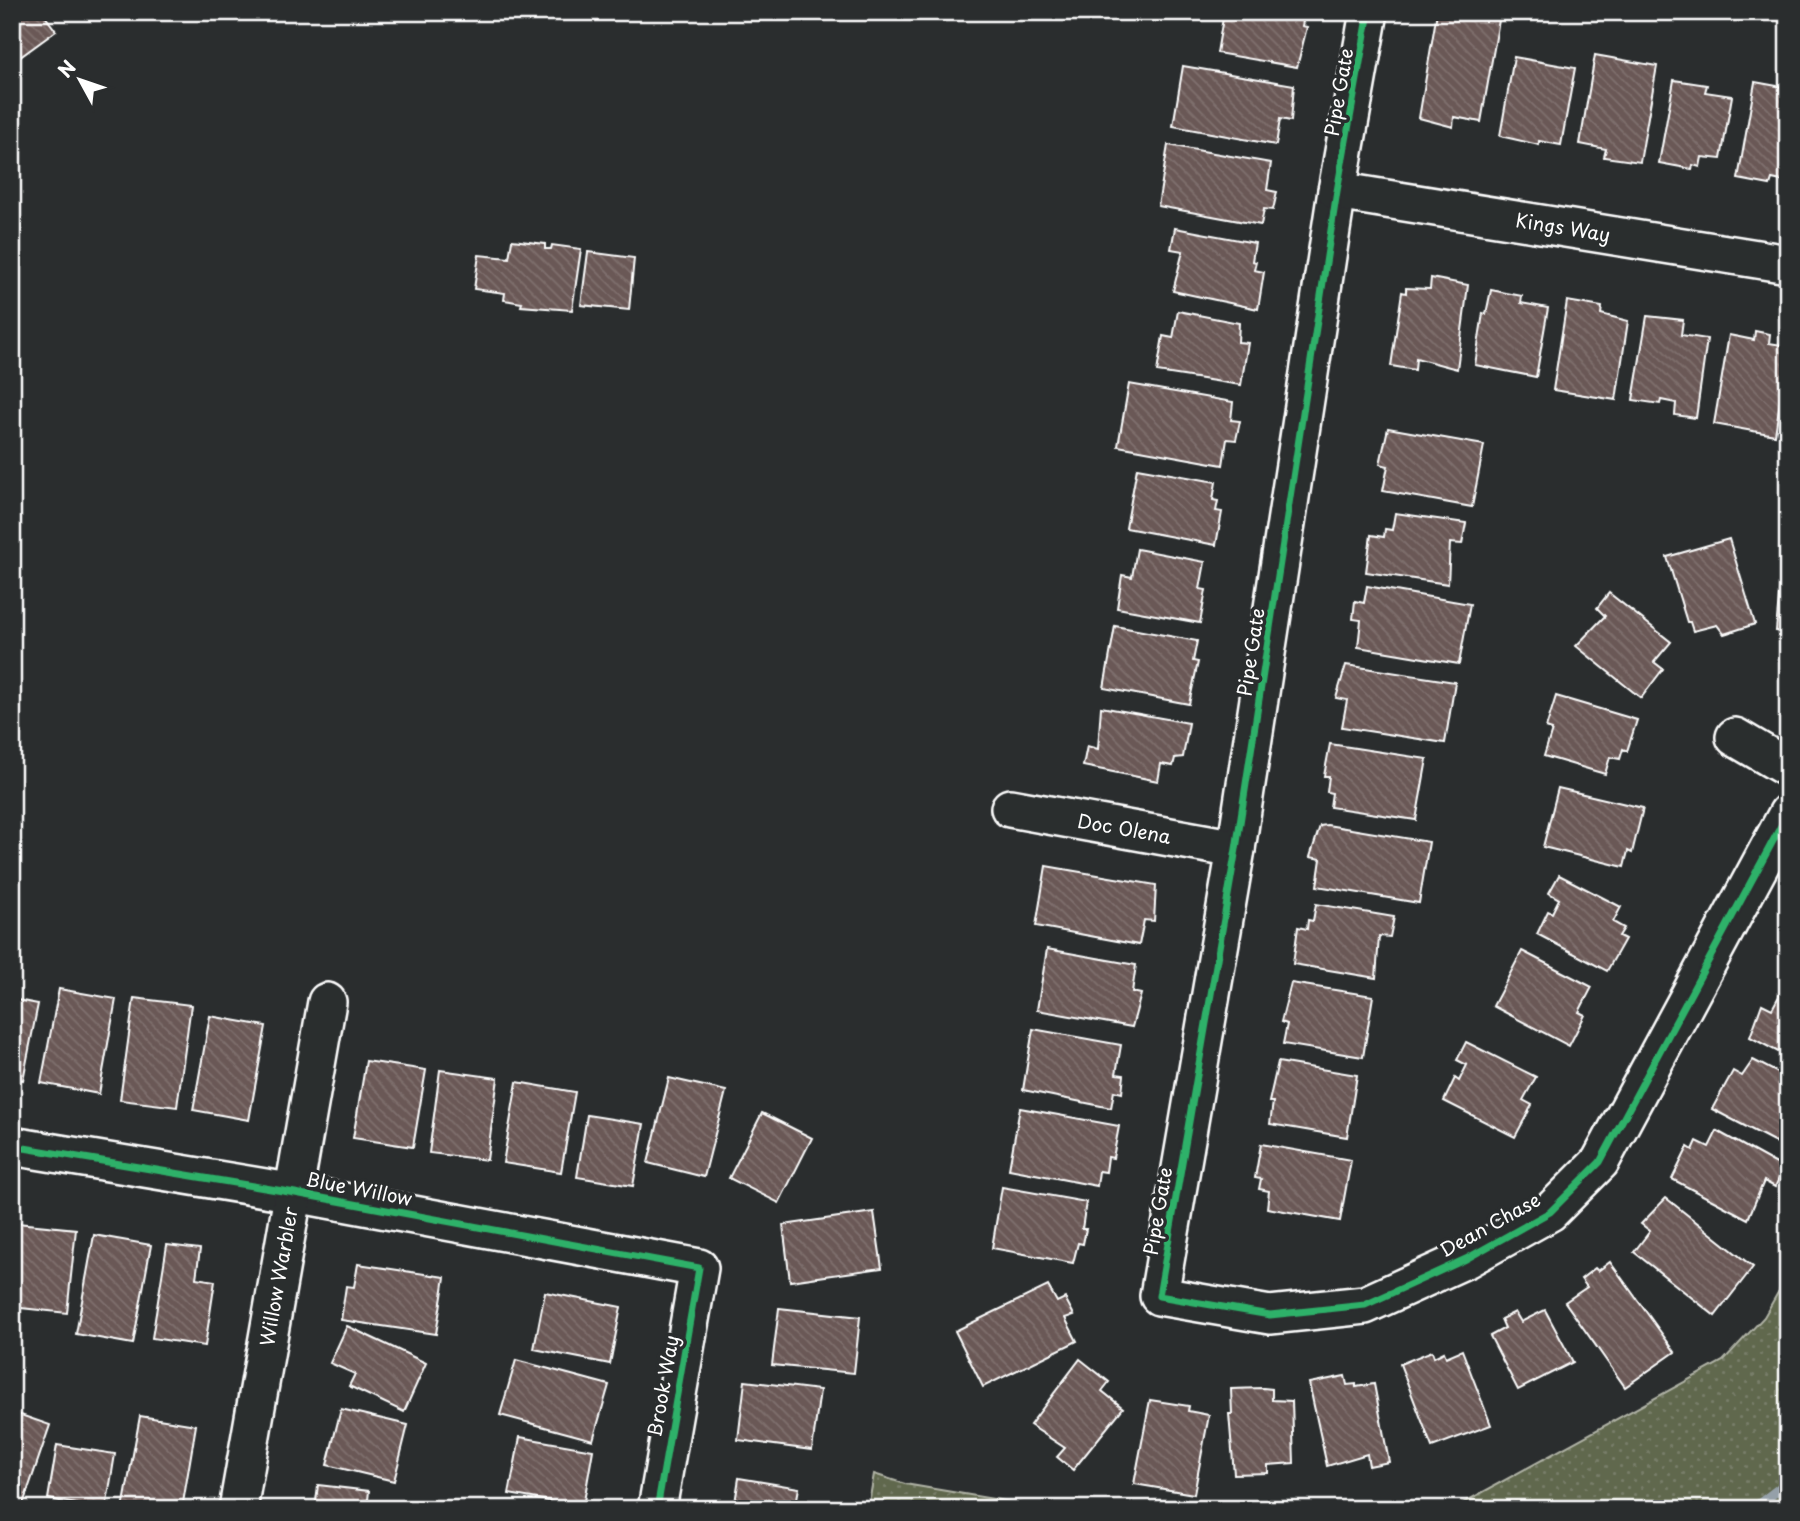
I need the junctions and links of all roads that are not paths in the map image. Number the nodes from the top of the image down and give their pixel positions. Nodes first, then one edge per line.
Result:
1 (1369, 12) edge
2 (1337, 191) junction
3 (1788, 264) edge
4 (1735, 737) dead end
5 (1788, 768) edge
6 (1010, 808) dead end
7 (1788, 813) edge
8 (1236, 849) junction
9 (327, 1002) dead end
10 (12, 1146) edge
11 (295, 1193) junction
12 (699, 1268) joint
13 (1159, 1296) joint
14 (238, 1509) edge
15 (657, 1509) edge

1 - 2 street, Pipe Gate
2 - 3 street, Kings Way
2 - 8 street, Pipe Gate
4 - 5 street
6 - 8 street, Doc Olena
7 - 13 street, Dean Chase
8 - 13 street, Pipe Gate
9 - 11 street, Willow Warbler
10 - 11 street, Blue Willow
11 - 12 street, Blue Willow
11 - 14 street, Willow Warbler
12 - 15 street, Brook Way

